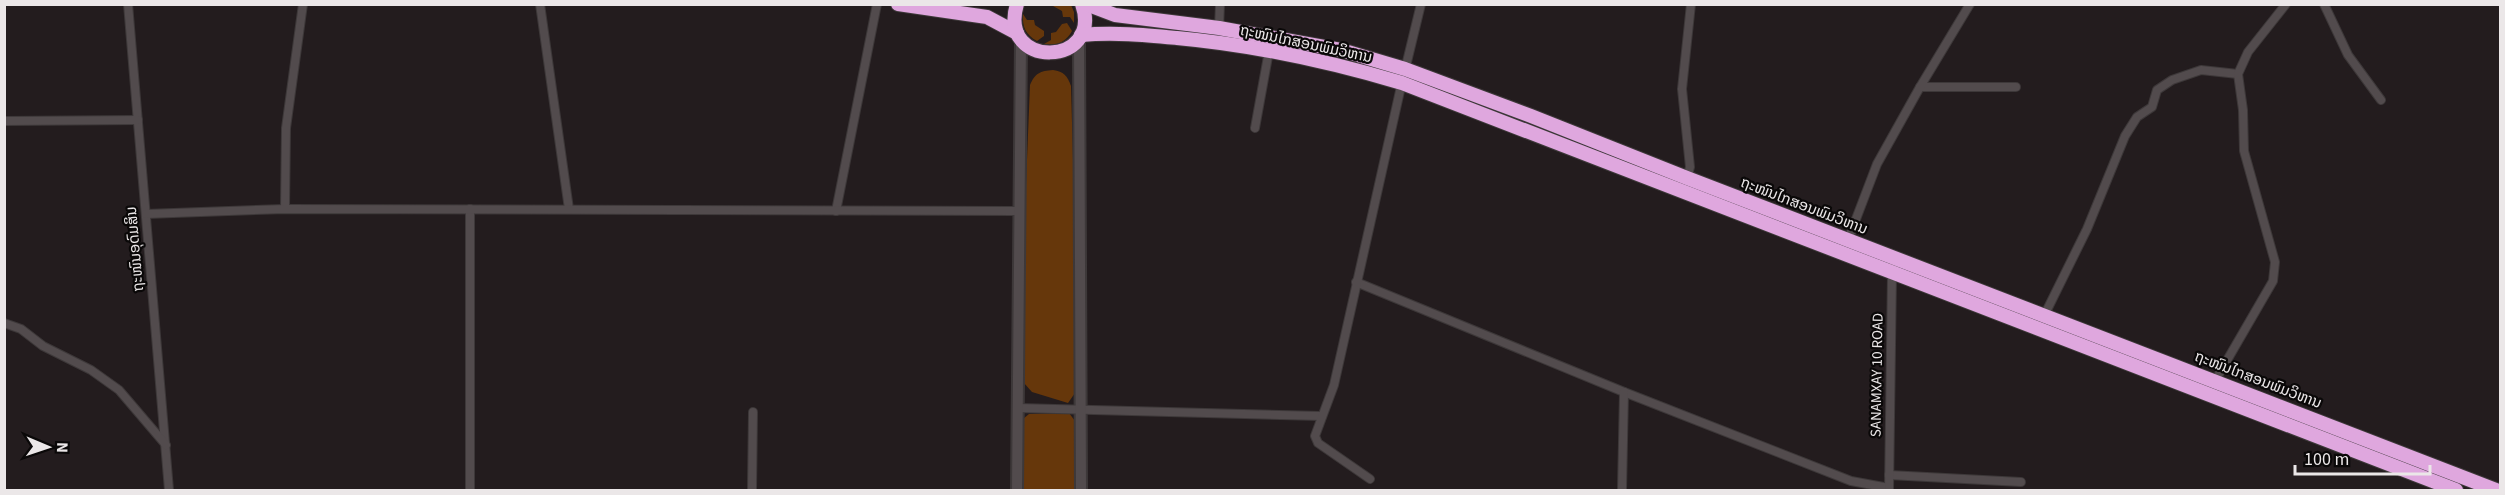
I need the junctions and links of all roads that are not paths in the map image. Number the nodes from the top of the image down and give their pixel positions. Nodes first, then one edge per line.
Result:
1 (128, 4) edge
2 (303, 4) edge
3 (540, 4) edge
4 (877, 4) edge
5 (898, 4) edge
6 (1017, 4) edge
7 (1084, 4) edge
8 (1220, 4) edge
9 (1421, 4) edge
10 (1691, 4) edge
11 (1970, 4) edge
12 (2286, 4) edge
13 (2324, 4) edge
14 (1220, 28) junction
15 (1019, 36) junction
16 (1080, 37) junction
17 (1269, 51) junction
18 (2238, 74) junction
19 (1403, 76) junction
20 (1920, 87) junction
21 (2016, 87) dead end
22 (2381, 100) dead end
23 (138, 120) junction
24 (4, 121) edge
25 (1255, 128) dead end
26 (1591, 140) junction
27 (1585, 154) junction
28 (1687, 178) junction
29 (285, 209) junction
30 (470, 209) junction
31 (569, 209) junction
32 (836, 211) junction
33 (1019, 212) junction
34 (146, 214) junction
35 (1848, 240) junction
36 (1895, 267) junction
37 (1356, 282) junction
38 (2044, 316) junction
39 (4, 323) edge
40 (2216, 381) junction
41 (1624, 392) junction
42 (1018, 408) junction
43 (1082, 410) junction
44 (753, 412) dead end
45 (1321, 416) junction
46 (166, 445) junction
47 (1889, 475) junction
48 (1370, 479) dead end
49 (2021, 482) dead end
50 (1889, 489) edge
51 (169, 490) edge
52 (470, 490) edge
53 (752, 490) edge
54 (1017, 490) edge
55 (1081, 490) edge
56 (1622, 490) edge
57 (2456, 490) edge
58 (2496, 490) edge

1 - 23 street, ຖະໜົນອຸດົມສິນ
2 - 29 street
3 - 31 street
4 - 32 street
5 - 15 highway
6 - 15 highway
7 - 14 highway, ຖະໜົນໄກສອນພົມວິຫານ
7 - 16 highway
8 - 14 street
9 - 19 street
10 - 28 street
11 - 20 street
12 - 18 street
13 - 22 street
14 - 19 highway, ຖະໜົນໄກສອນພົມວິຫານ
15 - 16 highway
15 - 33 street
16 - 17 highway, ຖະໜົນໄກສອນພົມວິຫານ
16 - 43 street
17 - 19 highway, ຖະໜົນໄກສອນພົມວິຫານ
17 - 25 street
18 - 38 street
18 - 40 street
19 - 26 highway, ຖະໜົນໄກສອນພົມວິຫານ
19 - 27 highway, ຖະໜົນໄກສອນພົມວິຫານ
19 - 37 street
20 - 21 street
20 - 35 street
23 - 24 street
23 - 34 street, ຖະໜົນອຸດົມສິນ
26 - 27 highway
26 - 28 highway, ຖະໜົນໄກສອນພົມວິຫານ
27 - 36 highway, ຖະໜົນໄກສອນພົມວິຫານ
28 - 35 highway, ຖະໜົນໄກສອນພົມວິຫານ
29 - 30 street
29 - 34 street
30 - 31 street
30 - 52 street
31 - 32 street
32 - 33 street
33 - 42 street
34 - 46 street, ຖະໜົນອຸດົມສິນ
35 - 36 highway, ຖະໜົນໄກສອນພົມວິຫານ
36 - 38 highway, ຖະໜົນໄກສອນພົມວິຫານ
36 - 47 street, SANAMXAY 10 ROAD
36 - 57 highway, ຖະໜົນໄກສອນພົມວິຫານ
37 - 41 street
37 - 45 street
38 - 40 highway, ຖະໜົນໄກສອນພົມວິຫານ
39 - 46 street
40 - 58 highway, ຖະໜົນໄກສອນພົມວິຫານ
41 - 50 street
41 - 56 street
42 - 43 street
42 - 54 street
43 - 45 street
43 - 55 street
44 - 53 street
45 - 48 street
46 - 51 street, ຖະໜົນອຸດົມສິນ
47 - 49 street
47 - 50 street, SANAMXAY 10 ROAD

